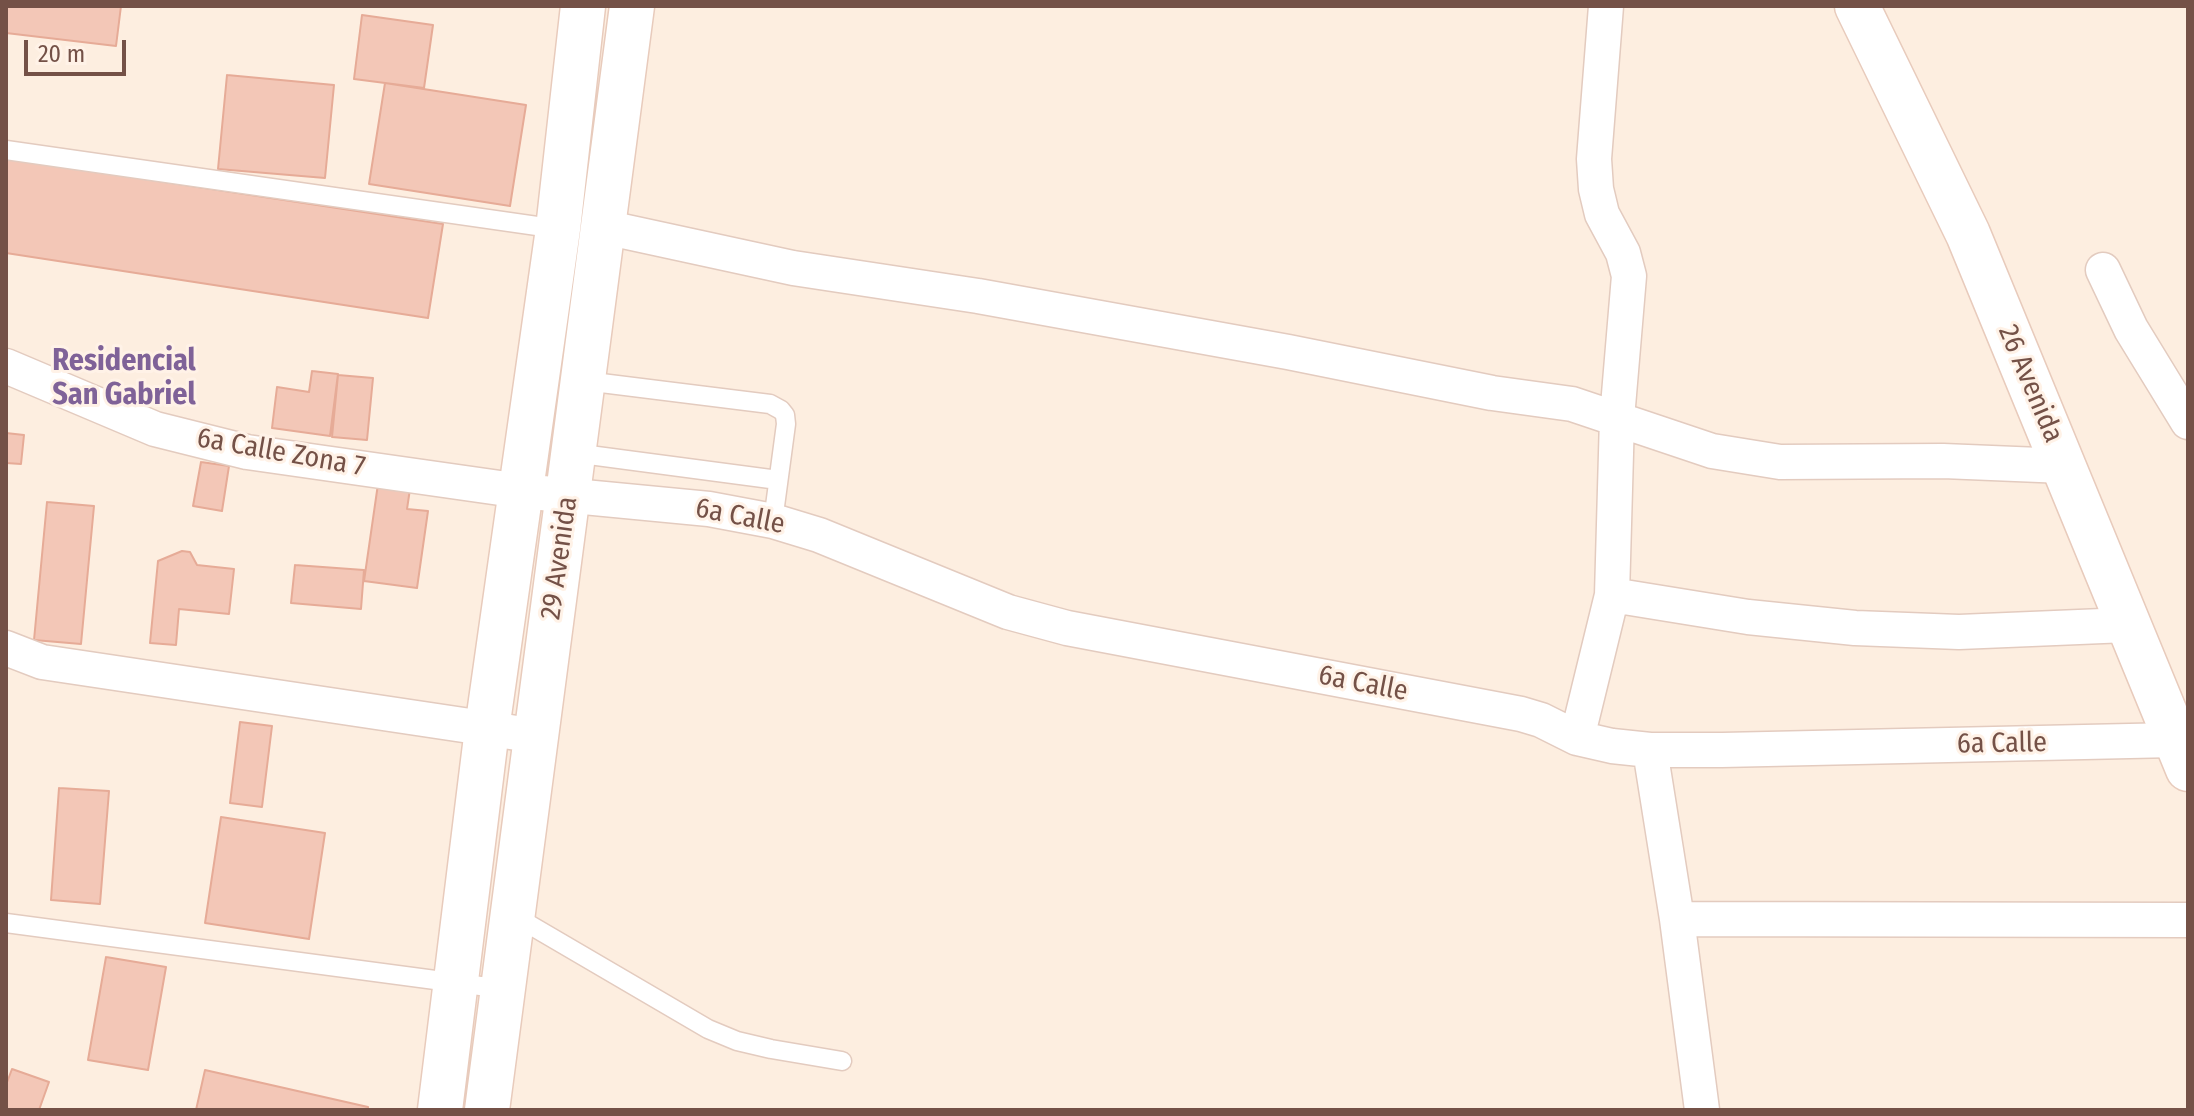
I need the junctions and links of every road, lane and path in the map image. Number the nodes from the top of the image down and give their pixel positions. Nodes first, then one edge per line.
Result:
1 (583, 6) edge
2 (632, 6) edge
3 (1606, 6) edge
4 (1857, 6) edge
5 (6, 150) edge
6 (604, 227) junction
7 (558, 229) junction
8 (2103, 270) dead end
9 (6, 366) edge
10 (585, 381) junction
11 (1617, 418) junction
12 (2188, 422) edge
13 (574, 453) junction
14 (2064, 466) junction
15 (778, 480) junction
16 (521, 491) junction
17 (569, 495) junction
18 (773, 521) junction
19 (1612, 595) junction
20 (2127, 625) junction
21 (6, 648) edge
22 (487, 729) junction
23 (537, 736) junction
24 (1577, 738) junction
25 (1650, 750) junction
26 (2181, 754) edge
27 (513, 915) junction
28 (1677, 919) junction
29 (2188, 920) edge
30 (6, 923) edge
31 (456, 982) junction
32 (503, 989) junction
33 (842, 1061) dead end
34 (440, 1110) edge
35 (487, 1110) edge
36 (1702, 1110) edge

1 - 7 main road, 29 Avenida
2 - 6 main road, 29 Avenida
3 - 11 street
4 - 14 main road, 26 Avenida
5 - 7 lane
6 - 10 main road, 29 Avenida
6 - 11 street
7 - 16 main road, 29 Avenida
8 - 12 street
9 - 16 street, 6a Calle Zona 7
10 - 13 main road, 29 Avenida
10 - 15 lane
11 - 14 street
11 - 19 street
13 - 15 lane
13 - 17 main road, 29 Avenida
14 - 20 main road, 26 Avenida
15 - 18 lane
16 - 17 street, 6a Calle Zona 7
16 - 22 main road, 29 Avenida
17 - 18 street, 6a Calle
17 - 23 main road, 29 Avenida
18 - 24 street, 6a Calle
19 - 20 street
19 - 24 street
20 - 26 main road, 26 Avenida
21 - 22 street
22 - 23 street
22 - 31 main road, 29 Avenida
23 - 27 main road, 29 Avenida
24 - 25 street, 6a Calle
25 - 26 street, 6a Calle
25 - 28 street
27 - 32 main road, 29 Avenida
27 - 33 lane
28 - 29 street
28 - 36 street
30 - 31 lane
31 - 32 lane
31 - 34 main road, 29 Avenida
32 - 35 main road, 29 Avenida

